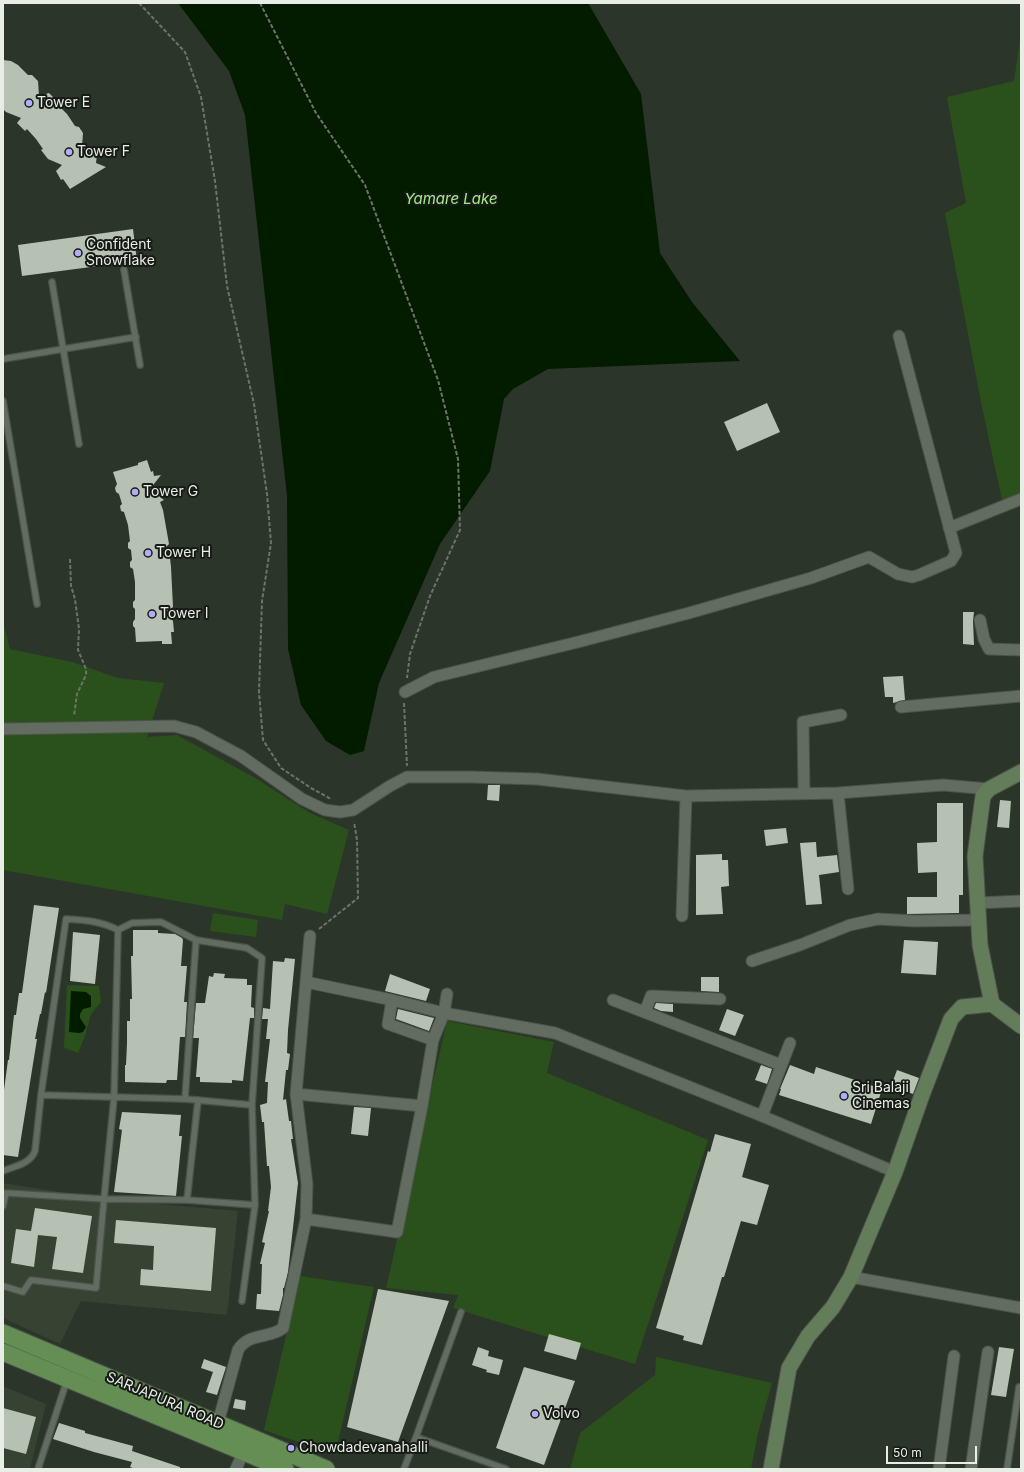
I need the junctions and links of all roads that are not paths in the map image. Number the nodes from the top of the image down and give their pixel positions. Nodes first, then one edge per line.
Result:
1 (124, 270) dead end
2 (52, 282) dead end
3 (899, 336) dead end
4 (136, 337) junction
5 (63, 349) junction
6 (3, 359) edge
7 (140, 365) dead end
8 (3, 401) edge
9 (79, 444) dead end
10 (1021, 499) edge
11 (949, 528) junction
12 (37, 604) dead end
13 (980, 620) dead end
14 (1021, 650) edge
15 (405, 692) road end
16 (1021, 696) edge
17 (900, 707) dead end
18 (842, 715) dead end
19 (3, 729) edge
20 (1021, 772) edge
21 (989, 789) junction
22 (804, 793) junction
23 (838, 793) junction
24 (686, 796) junction
25 (848, 889) dead end
26 (1021, 901) edge
27 (978, 903) junction
28 (682, 916) dead end
29 (979, 920) junction
30 (118, 930) junction
31 (310, 936) road end
32 (196, 940) junction
33 (752, 961) dead end
34 (306, 982) junction
35 (447, 994) dead end
36 (720, 999) dead end
37 (392, 1000) junction
38 (613, 1000) dead end
39 (992, 1004) junction
40 (645, 1012) junction
41 (444, 1013) junction
42 (1021, 1026) edge
43 (433, 1040) junction
44 (790, 1043) dead end
45 (781, 1065) junction
46 (41, 1094) junction
47 (296, 1094) junction
48 (114, 1098) junction
49 (185, 1099) junction
50 (198, 1100) junction
51 (252, 1105) junction
52 (422, 1106) junction
53 (762, 1116) junction
54 (3, 1171) edge
55 (895, 1172) junction
56 (104, 1199) junction
57 (187, 1200) junction
58 (255, 1205) junction
59 (3, 1206) edge
60 (306, 1219) junction
61 (852, 1277) junction
62 (3, 1286) edge
63 (242, 1301) dead end
64 (1021, 1308) edge
65 (461, 1312) dead end
66 (3, 1333) edge
67 (3, 1352) edge
68 (988, 1352) dead end
69 (954, 1356) dead end
70 (67, 1378) junction
71 (1019, 1387) dead end
72 (218, 1423) junction
73 (416, 1437) junction
74 (246, 1444) junction
75 (38, 1469) edge
76 (236, 1469) edge
77 (285, 1469) edge
78 (326, 1469) edge
79 (404, 1469) edge
80 (506, 1469) edge
81 (771, 1469) edge
82 (939, 1469) edge
83 (971, 1469) edge
84 (1007, 1469) edge

1 - 4 lane
2 - 5 lane
3 - 11 street
4 - 5 lane
4 - 7 lane
5 - 6 lane
5 - 9 lane
8 - 12 lane
10 - 11 street
11 - 15 street
13 - 14 street
16 - 17 street
18 - 22 street
19 - 24 street
20 - 21 street
21 - 23 street
21 - 27 street
22 - 23 street
22 - 24 street
23 - 25 street
24 - 28 street
26 - 27 street
27 - 29 street
29 - 33 street
29 - 39 street
30 - 32 lane
30 - 46 lane
30 - 48 lane
31 - 34 street
32 - 49 lane
32 - 51 lane
34 - 37 street
34 - 47 street
35 - 41 street
36 - 40 street
37 - 41 street
37 - 43 street
38 - 40 street
39 - 42 street
39 - 55 street
40 - 45 street
41 - 43 street
41 - 53 street
43 - 52 street
44 - 45 street
45 - 53 street
46 - 48 lane
46 - 54 lane
47 - 52 street
47 - 60 street
48 - 49 lane
48 - 56 lane
49 - 50 lane
50 - 51 lane
50 - 57 lane
51 - 58 lane
52 - 60 street
53 - 55 street
55 - 61 street
56 - 57 lane
56 - 59 lane
56 - 62 lane
57 - 58 lane
58 - 63 lane
60 - 72 street
61 - 64 street
61 - 81 street
65 - 73 lane
66 - 72 main road, SARJAPURA ROAD
67 - 70 main road, SARJAPURA ROAD
68 - 83 street
69 - 82 street
70 - 74 main road, SARJAPURA ROAD
70 - 75 lane
71 - 84 lane
72 - 74 main road, SARJAPURA ROAD
73 - 79 lane
73 - 80 lane
74 - 76 street
74 - 77 main road, SARJAPURA ROAD
74 - 78 main road, SARJAPURA ROAD

